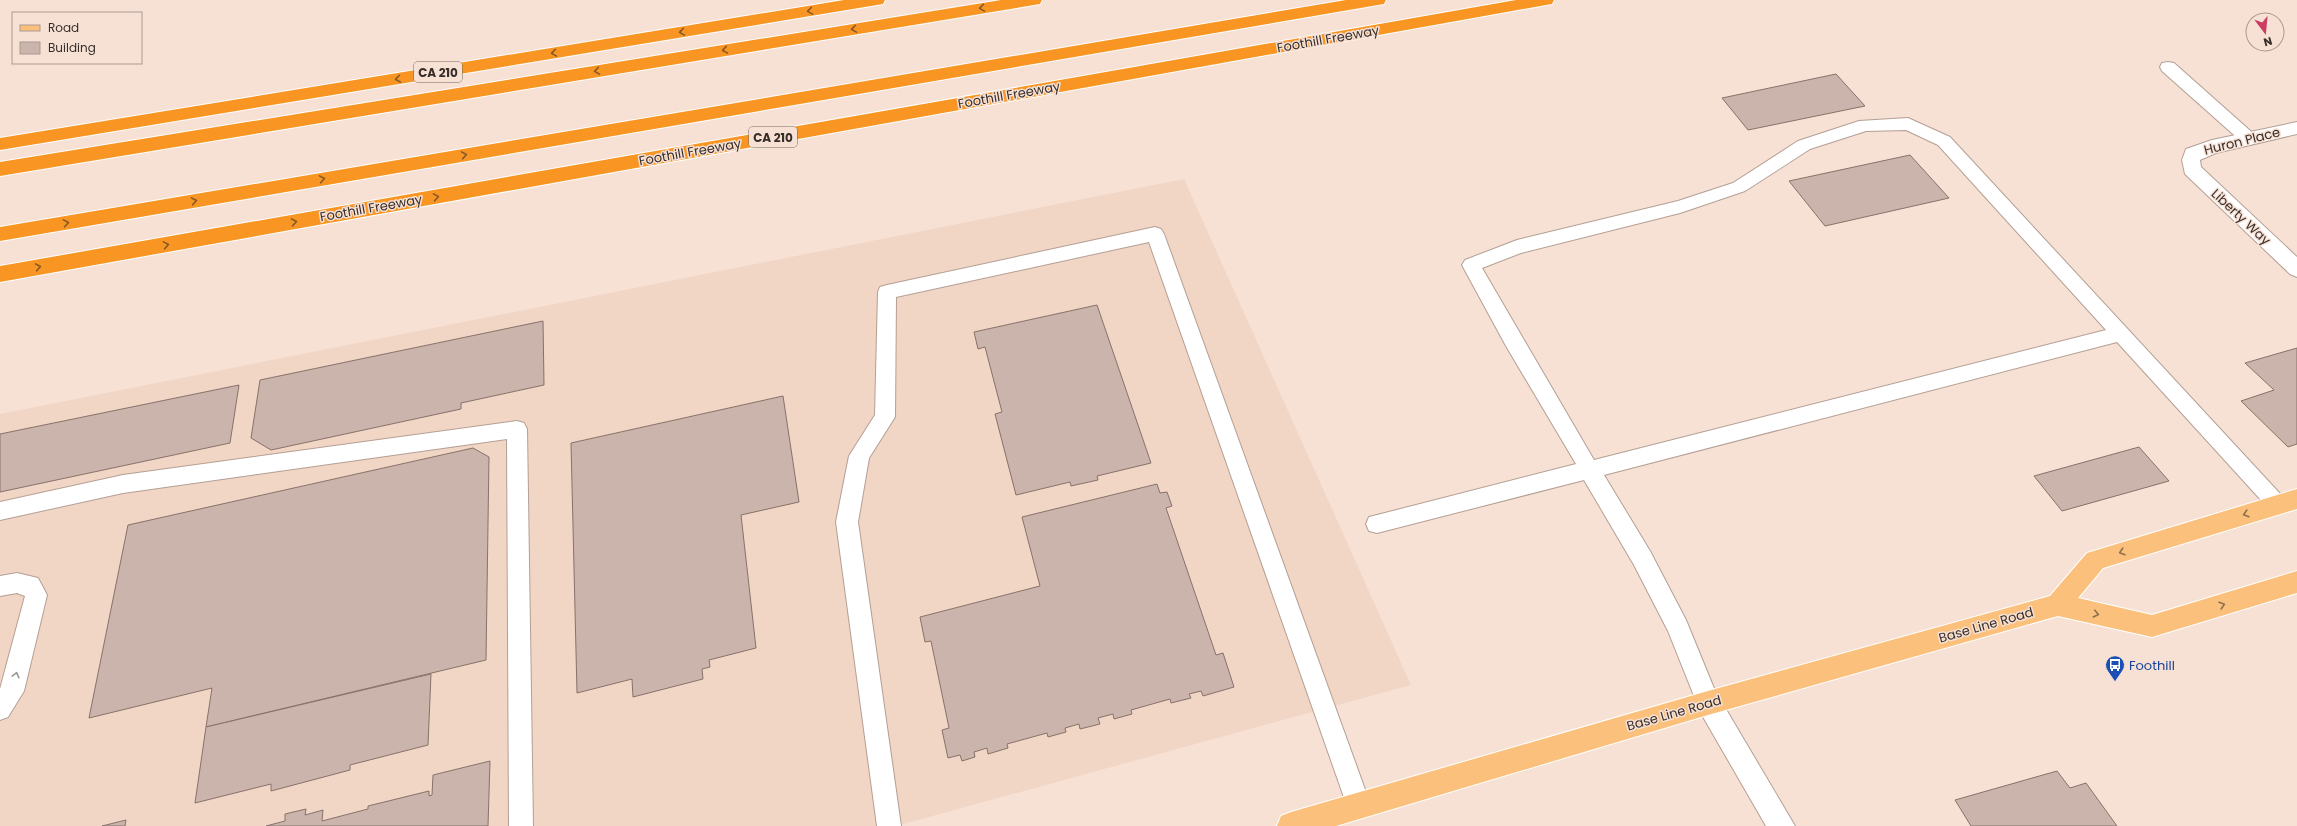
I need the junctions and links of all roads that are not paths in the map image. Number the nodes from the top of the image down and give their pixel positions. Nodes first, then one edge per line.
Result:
1 (877, 0) edge
2 (1034, 0) edge
3 (1378, 0) edge
4 (1546, 0) edge
5 (2168, 67) dead end
6 (2297, 128) edge
7 (2249, 139) junction
8 (0, 144) edge
9 (2191, 160) joint
10 (0, 169) edge
11 (0, 234) edge
12 (2297, 269) edge
13 (0, 274) edge
14 (2120, 334) junction
15 (1589, 469) junction
16 (2287, 501) edge
17 (0, 511) edge
18 (1377, 524) dead end
19 (2297, 582) edge
20 (0, 586) edge
21 (2058, 605) junction
22 (1708, 703) junction
23 (0, 709) edge
24 (1359, 806) junction
25 (522, 826) edge
26 (889, 826) edge
27 (1291, 826) edge
28 (1781, 826) edge

1 -> 8 highway, CA 210
2 -> 10 highway
11 -> 3 highway
13 -> 4 highway, Foothill Freeway / CA 210
5 - 7 lane
6 - 7 street, Huron Place
7 - 9 street, Huron Place
9 - 12 street, Liberty Way
14 - 15 lane
14 - 15 lane
14 - 16 lane
15 - 18 lane
15 - 22 lane
16 -> 21 main road
17 - 25 lane
21 -> 19 main road, Base Line Road
23 -> 20 lane
21 - 22 main road, Base Line Road
22 - 24 main road, Base Line Road
22 - 28 street
24 - 26 lane
24 - 27 main road, Base Line Road

